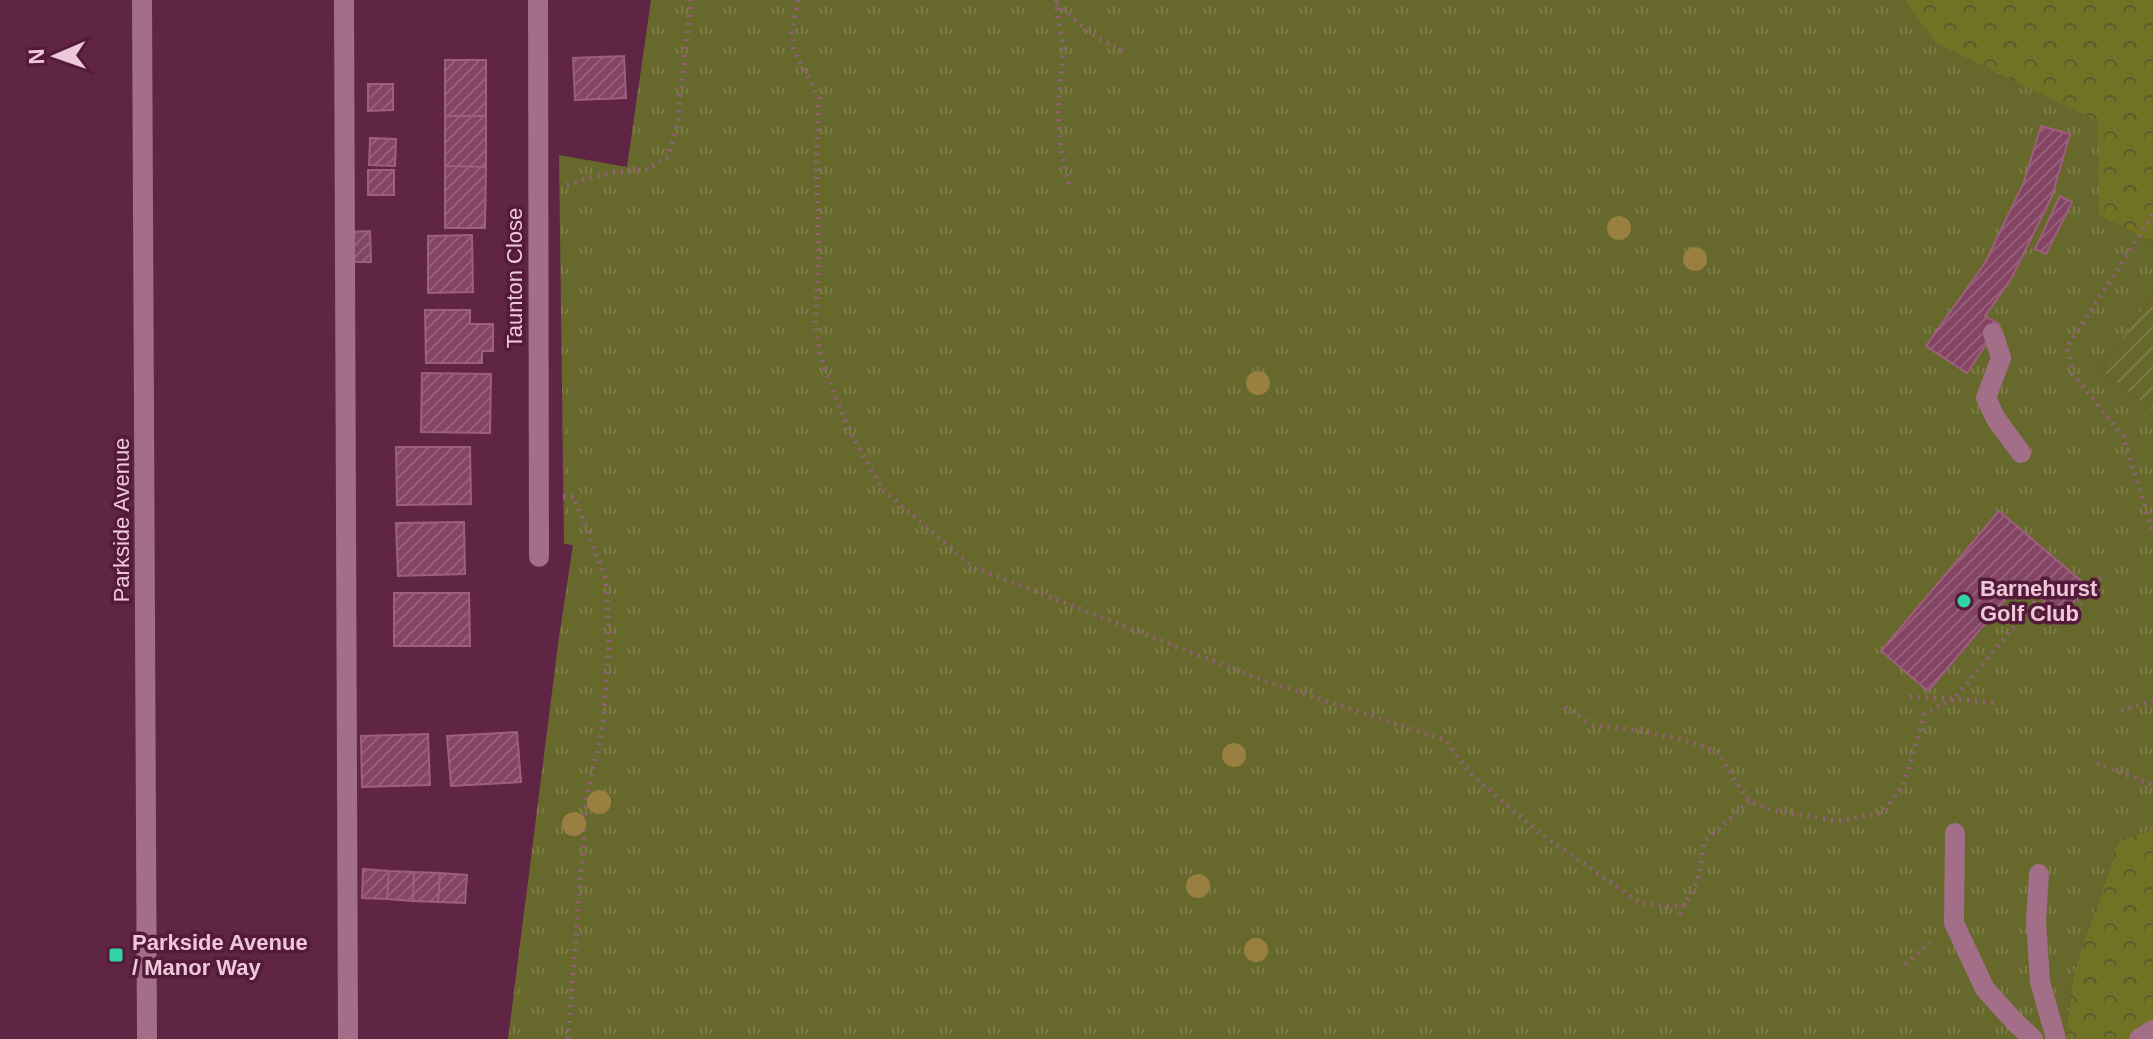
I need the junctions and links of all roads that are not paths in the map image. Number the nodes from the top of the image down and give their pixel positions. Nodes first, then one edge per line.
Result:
1 (142, 0) edge
2 (344, 0) edge
3 (538, 0) edge
4 (1993, 333) dead end
5 (2021, 453) dead end
6 (539, 557) dead end
7 (1955, 833) dead end
8 (2039, 874) dead end
9 (2153, 1030) edge
10 (147, 1039) edge
11 (348, 1039) edge
12 (2033, 1039) edge
13 (2056, 1039) edge
14 (2139, 1039) edge

1 - 10 street, Parkside Avenue
2 - 11 street
3 - 6 street, Taunton Close
4 - 5 street
7 - 12 street
8 - 13 street
9 - 14 street

